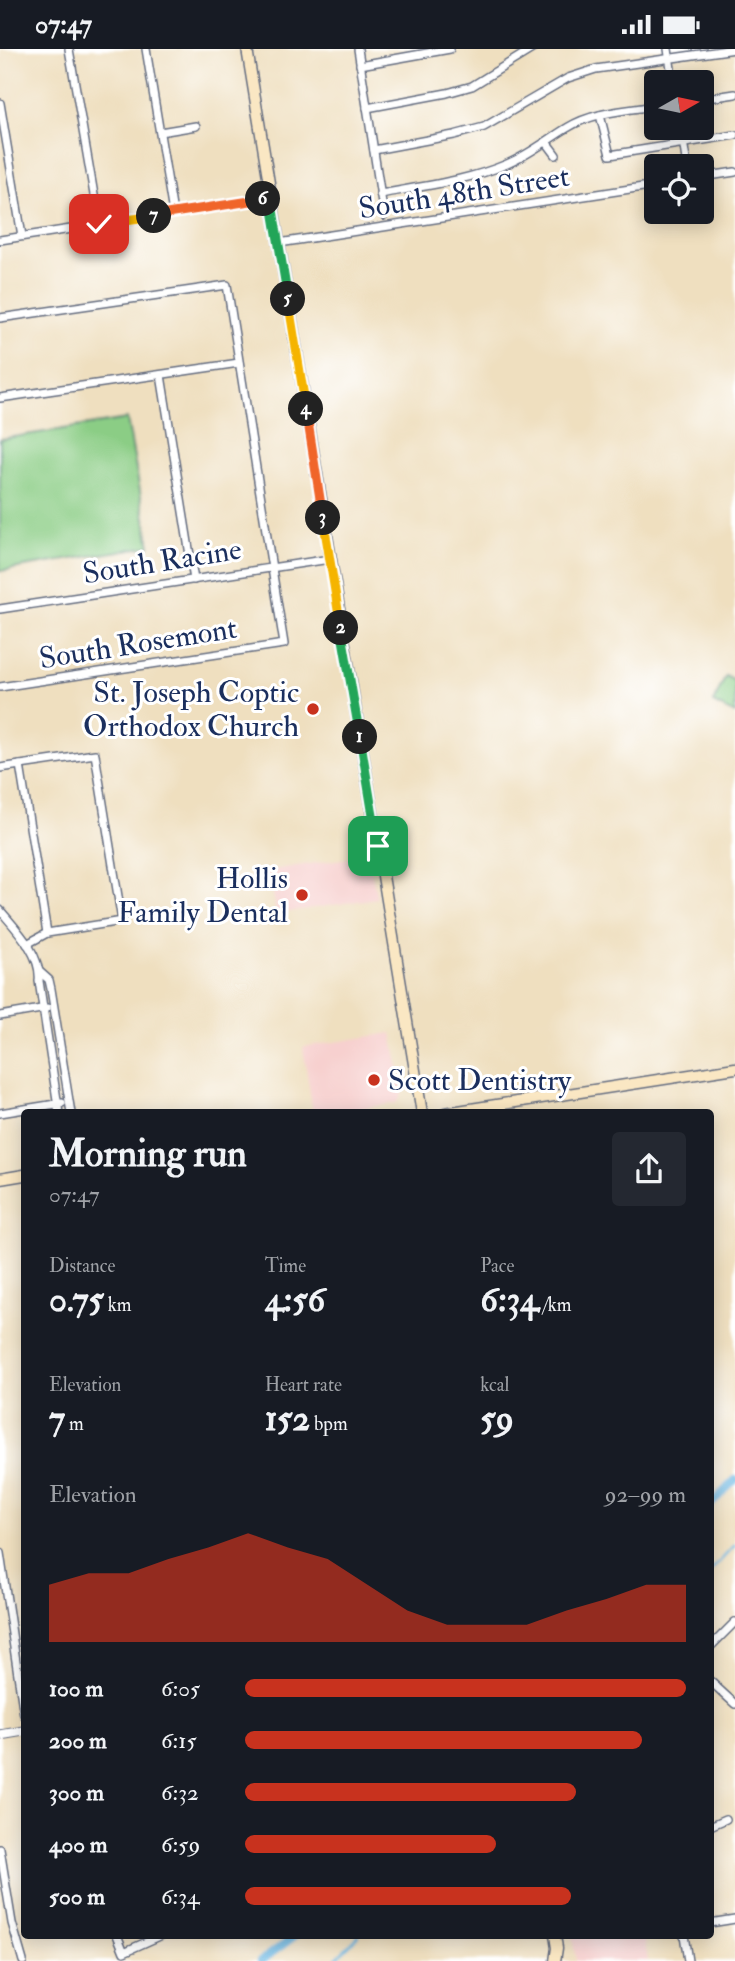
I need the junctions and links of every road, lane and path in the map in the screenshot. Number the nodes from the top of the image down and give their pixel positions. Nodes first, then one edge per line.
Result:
1 (69, 49) edge
2 (146, 49) edge
3 (247, 49) edge
4 (358, 49) edge
5 (450, 49) edge
6 (532, 49) edge
7 (668, 49) edge
8 (735, 49) edge
9 (669, 59) junction
10 (360, 65) junction
11 (671, 70) edge
12 (735, 94) edge
13 (714, 97) edge
14 (0, 103) edge
15 (367, 108) junction
16 (644, 108) edge
17 (600, 115) junction
18 (196, 126) dead end
19 (160, 132) junction
20 (735, 135) edge
21 (683, 140) edge
22 (547, 143) junction
23 (683, 143) junction
24 (374, 150) junction
25 (685, 154) edge
26 (556, 155) dead end
27 (735, 172) edge
28 (714, 175) edge
29 (644, 187) edge
30 (380, 194) junction
31 (271, 198) junction
32 (173, 213) junction
33 (384, 216) dead end
34 (99, 224) junction
35 (22, 236) junction
36 (0, 240) edge
37 (279, 243) junction
38 (0, 319) edge
39 (239, 363) junction
40 (161, 375) junction
41 (0, 398) edge
42 (330, 559) junction
43 (271, 568) junction
44 (194, 580) junction
45 (0, 609) edge
46 (0, 687) edge
47 (20, 765) junction
48 (0, 768) edge
49 (0, 910) edge
50 (47, 933) junction
51 (27, 944) junction
52 (40, 972) junction
53 (54, 1007) junction
54 (44, 1009) junction
55 (0, 1016) edge
56 (735, 1068) edge
57 (69, 1102) junction
58 (58, 1104) junction
59 (26, 1109) edge
60 (59, 1109) edge
61 (70, 1109) edge
62 (421, 1109) edge
63 (471, 1109) edge
64 (21, 1110) edge
65 (0, 1113) edge
66 (21, 1176) edge
67 (0, 1179) edge
68 (0, 1553) edge
69 (2, 1580) edge
70 (735, 1622) edge
71 (714, 1643) edge
72 (714, 1687) edge
73 (21, 1697) edge
74 (735, 1704) edge
75 (21, 1732) edge
76 (0, 1735) edge
77 (726, 1819) dead end
78 (714, 1824) edge
79 (0, 1849) edge
80 (735, 1919) edge
81 (714, 1922) edge
82 (119, 1939) edge
83 (153, 1939) edge
84 (556, 1939) edge
85 (685, 1939) edge
86 (557, 1948) junction
87 (23, 1961) edge
88 (555, 1961) edge
89 (564, 1961) edge
90 (688, 1961) edge

1 - 34 street
2 - 19 street
3 - 31 main road
4 - 10 street
5 - 10 street
6 - 15 street
7 - 9 street
8 - 9 street
9 - 11 street
9 - 24 street
10 - 15 street
12 - 13 street
14 - 35 street
15 - 24 street
16 - 17 street
17 - 22 street
17 - 23 street
18 - 19 street
19 - 32 street
20 - 23 street
21 - 23 street
22 - 26 street
22 - 30 street
23 - 25 street
24 - 30 street
27 - 28 street
29 - 37 street, South 48th Street
30 - 33 street
31 - 32 street
31 - 37 main road
32 - 34 street
34 - 35 street
35 - 36 street
37 - 42 main road
38 - 39 street
39 - 40 street
39 - 43 street
40 - 41 street
40 - 44 street
42 - 43 street, South Racine
42 - 62 main road
43 - 44 street, South Racine
43 - 46 street, South Rosemont
44 - 45 street, South Racine
47 - 48 street
47 - 50 street
47 - 50 street
49 - 51 street
50 - 51 street
51 - 52 street
52 - 53 street
52 - 54 street
53 - 54 street
53 - 57 street
54 - 55 street
54 - 58 street
56 - 63 main road
57 - 58 street
57 - 61 street
58 - 59 street
58 - 60 street
64 - 65 street
66 - 67 main road
68 - 69 street
69 - 73 street
70 - 71 street
72 - 74 street
75 - 76 street
77 - 78 street
79 - 87 street
80 - 81 street
82 - 83 street
84 - 86 main road
85 - 90 street
86 - 88 main road
86 - 89 main road

